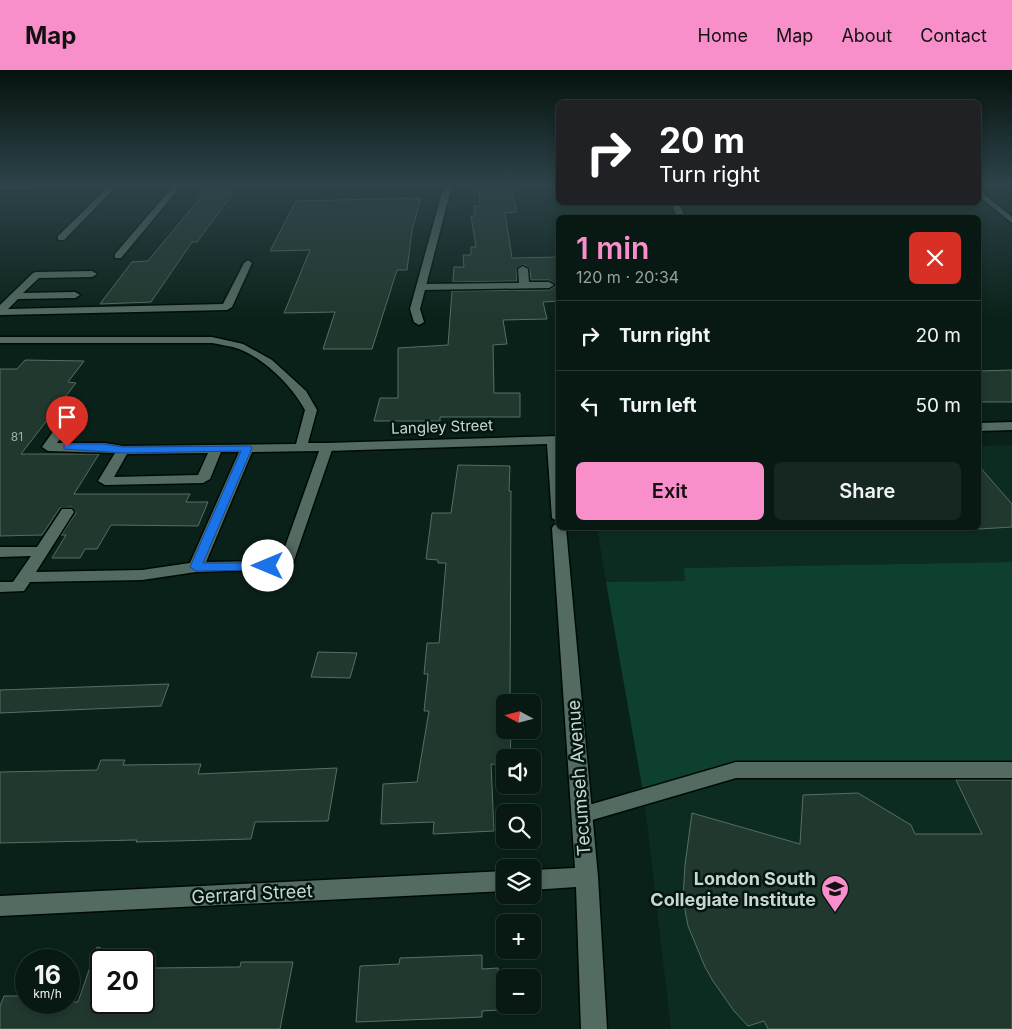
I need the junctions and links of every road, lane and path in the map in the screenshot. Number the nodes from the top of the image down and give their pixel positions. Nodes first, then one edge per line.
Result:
1 (69, 230) edge
2 (140, 230) edge
3 (437, 230) edge
4 (61, 238) dead end
5 (118, 256) dead end
6 (248, 264) dead end
7 (522, 269) dead end
8 (92, 274) dead end
9 (524, 285) junction
10 (549, 285) dead end
11 (422, 287) junction
12 (75, 295) dead end
13 (15, 296) junction
14 (0, 312) edge
15 (419, 322) dead end
16 (0, 340) edge
17 (69, 418) dead end
18 (1012, 426) edge
19 (981, 427) edge
20 (556, 440) edge
21 (327, 446) junction
22 (301, 447) junction
23 (217, 448) junction
24 (247, 448) junction
25 (123, 450) junction
26 (67, 512) dead end
27 (560, 530) edge
28 (42, 551) junction
29 (0, 552) edge
30 (196, 567) junction
31 (24, 577) junction
32 (0, 587) edge
33 (1012, 770) edge
34 (582, 815) junction
35 (587, 877) junction
36 (541, 880) edge
37 (496, 881) edge
38 (0, 906) edge
39 (594, 1029) edge

1 - 4 street
2 - 5 street
3 - 11 street
6 - 14 street
7 - 9 street
8 - 13 street
9 - 10 street
9 - 11 street
11 - 15 street
12 - 13 street
13 - 14 street
16 - 22 street
17 - 25 street, Langley Street
18 - 19 street
20 - 21 street, Langley Street
21 - 22 street, Langley Street
21 - 30 street
22 - 24 street, Langley Street
23 - 24 street, Langley Street
23 - 25 street, Langley Street
23 - 25 street
24 - 30 street
26 - 28 street
27 - 34 street, Tecumseh Avenue
28 - 29 street
28 - 31 street
30 - 31 street
31 - 32 street
33 - 34 street
34 - 35 street, Tecumseh Avenue
35 - 36 street
35 - 39 street, Tecumseh Avenue
37 - 38 street, Gerrard Street

